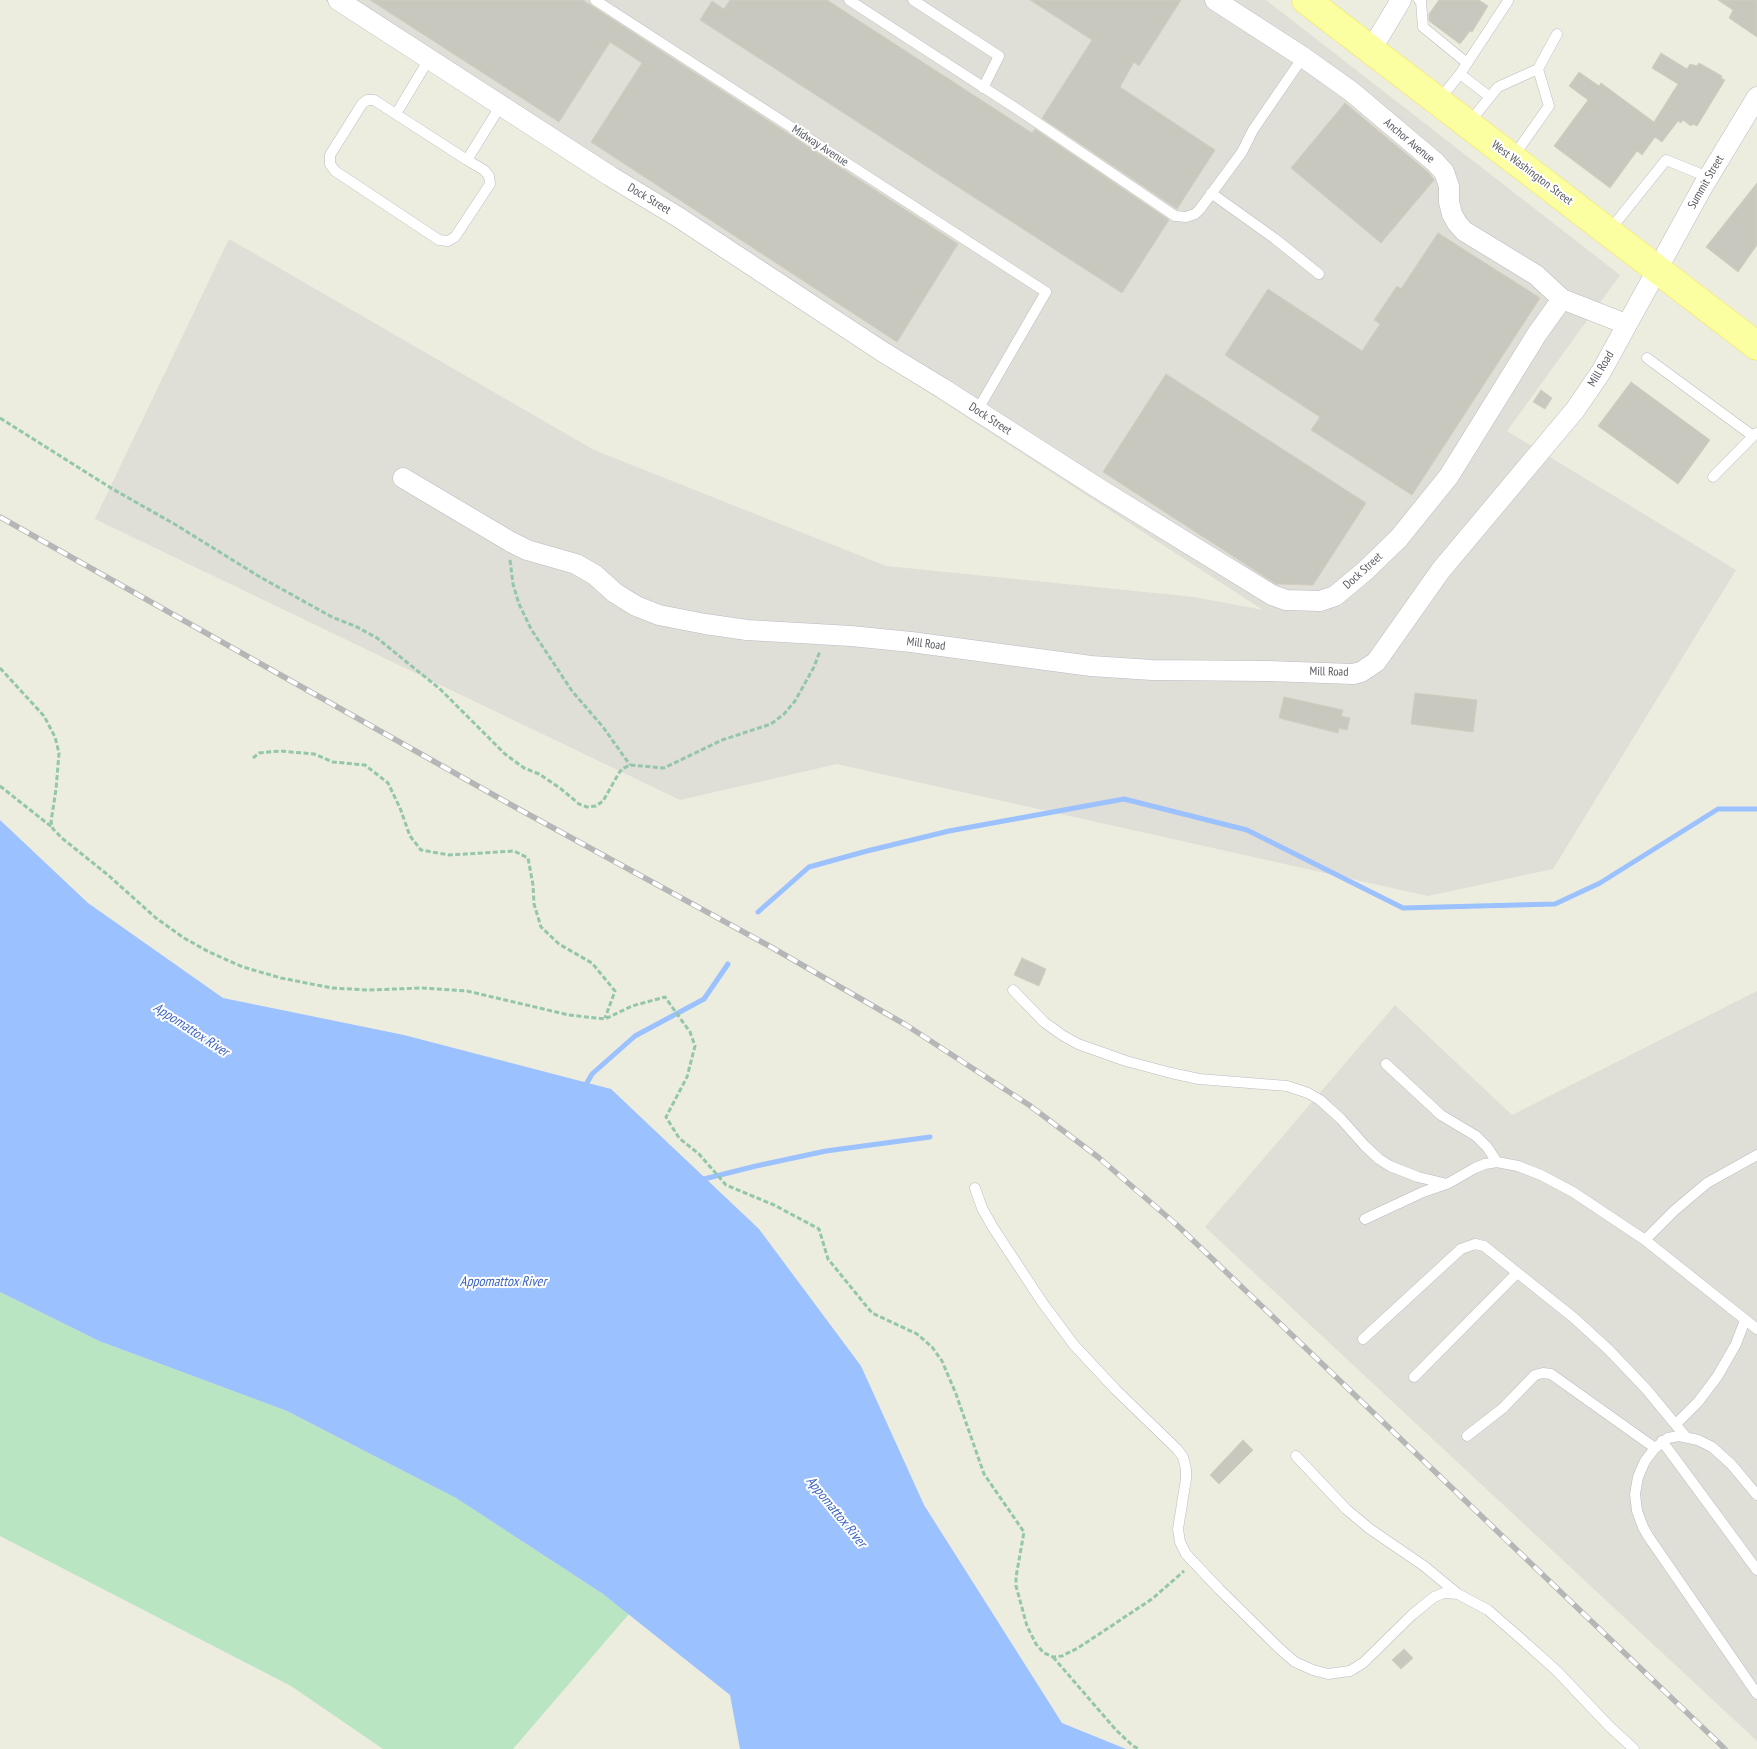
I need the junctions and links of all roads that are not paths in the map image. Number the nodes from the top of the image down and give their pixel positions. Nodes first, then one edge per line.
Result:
1 (338, 0) edge
2 (595, 0) edge
3 (849, 0) edge
4 (913, 0) edge
5 (1215, 0) edge
6 (1306, 0) edge
7 (1401, 0) edge
8 (1420, 0) edge
9 (1508, 1) dead end
10 (1557, 34) dead end
11 (1371, 50) junction
12 (1303, 57) junction
13 (429, 60) junction
14 (1467, 63) junction
15 (1538, 70) junction
16 (1460, 74) junction
17 (983, 88) junction
18 (1490, 97) junction
19 (1757, 97) edge
20 (1438, 101) junction
21 (501, 106) junction
22 (396, 114) junction
23 (1468, 124) junction
24 (1512, 158) junction
25 (467, 160) junction
26 (1708, 177) junction
27 (1210, 193) junction
28 (1609, 232) junction
29 (1657, 269) junction
30 (1320, 274) dead end
31 (1562, 299) junction
32 (1626, 324) junction
33 (1753, 339) edge
34 (1647, 358) dead end
35 (977, 410) junction
36 (1755, 434) edge
37 (1713, 477) dead end
38 (403, 478) dead end
39 (1013, 990) dead end
40 (1386, 1064) dead end
41 (1757, 1155) edge
42 (1497, 1162) junction
43 (1447, 1184) junction
44 (975, 1188) dead end
45 (1365, 1219) dead end
46 (1645, 1240) junction
47 (1517, 1273) junction
48 (1745, 1320) junction
49 (1757, 1329) edge
50 (1363, 1339) dead end
51 (1414, 1377) dead end
52 (1676, 1424) junction
53 (1467, 1436) dead end
54 (1685, 1436) junction
55 (1659, 1444) junction
56 (1296, 1456) dead end
57 (1757, 1495) edge
58 (1757, 1570) edge
59 (1458, 1594) junction
60 (1757, 1694) edge
61 (1634, 1749) edge

1 - 13 street, Dock Street
2 - 35 lane, Midway Avenue
3 - 17 lane
4 - 17 lane
5 - 12 street, Anchor Avenue
6 - 11 main road, West Washington Street
7 - 11 street
8 - 14 lane
9 - 14 lane
10 - 15 lane
11 - 20 main road, West Washington Street
12 - 27 lane
12 - 31 street, Anchor Avenue
13 - 21 street, Dock Street
13 - 22 lane
14 - 16 lane
15 - 18 lane
15 - 24 lane
16 - 18 lane
16 - 20 lane
17 - 27 lane
18 - 23 lane
19 - 26 street, Summit Street
20 - 23 main road, West Washington Street
21 - 25 lane
21 - 35 street, Dock Street
22 - 25 lane
22 - 25 lane
23 - 24 main road, West Washington Street
24 - 28 main road, West Washington Street
26 - 28 lane
26 - 29 street, Summit Street
27 - 30 lane
28 - 29 main road, West Washington Street
29 - 32 street, Mill Road
29 - 33 main road, West Washington Street
31 - 32 street, Anchor Avenue
31 - 35 street, Dock Street
32 - 38 street, Mill Road
34 - 36 lane
36 - 37 lane
39 - 43 lane
40 - 42 lane
41 - 46 lane
42 - 43 lane
42 - 46 lane
43 - 45 lane
44 - 59 lane
46 - 48 lane
47 - 50 lane
47 - 51 lane
47 - 52 lane
48 - 49 lane
48 - 52 lane
52 - 54 lane
53 - 55 lane
54 - 55 lane
54 - 57 lane
55 - 58 lane
55 - 60 lane
56 - 59 lane
59 - 61 lane

